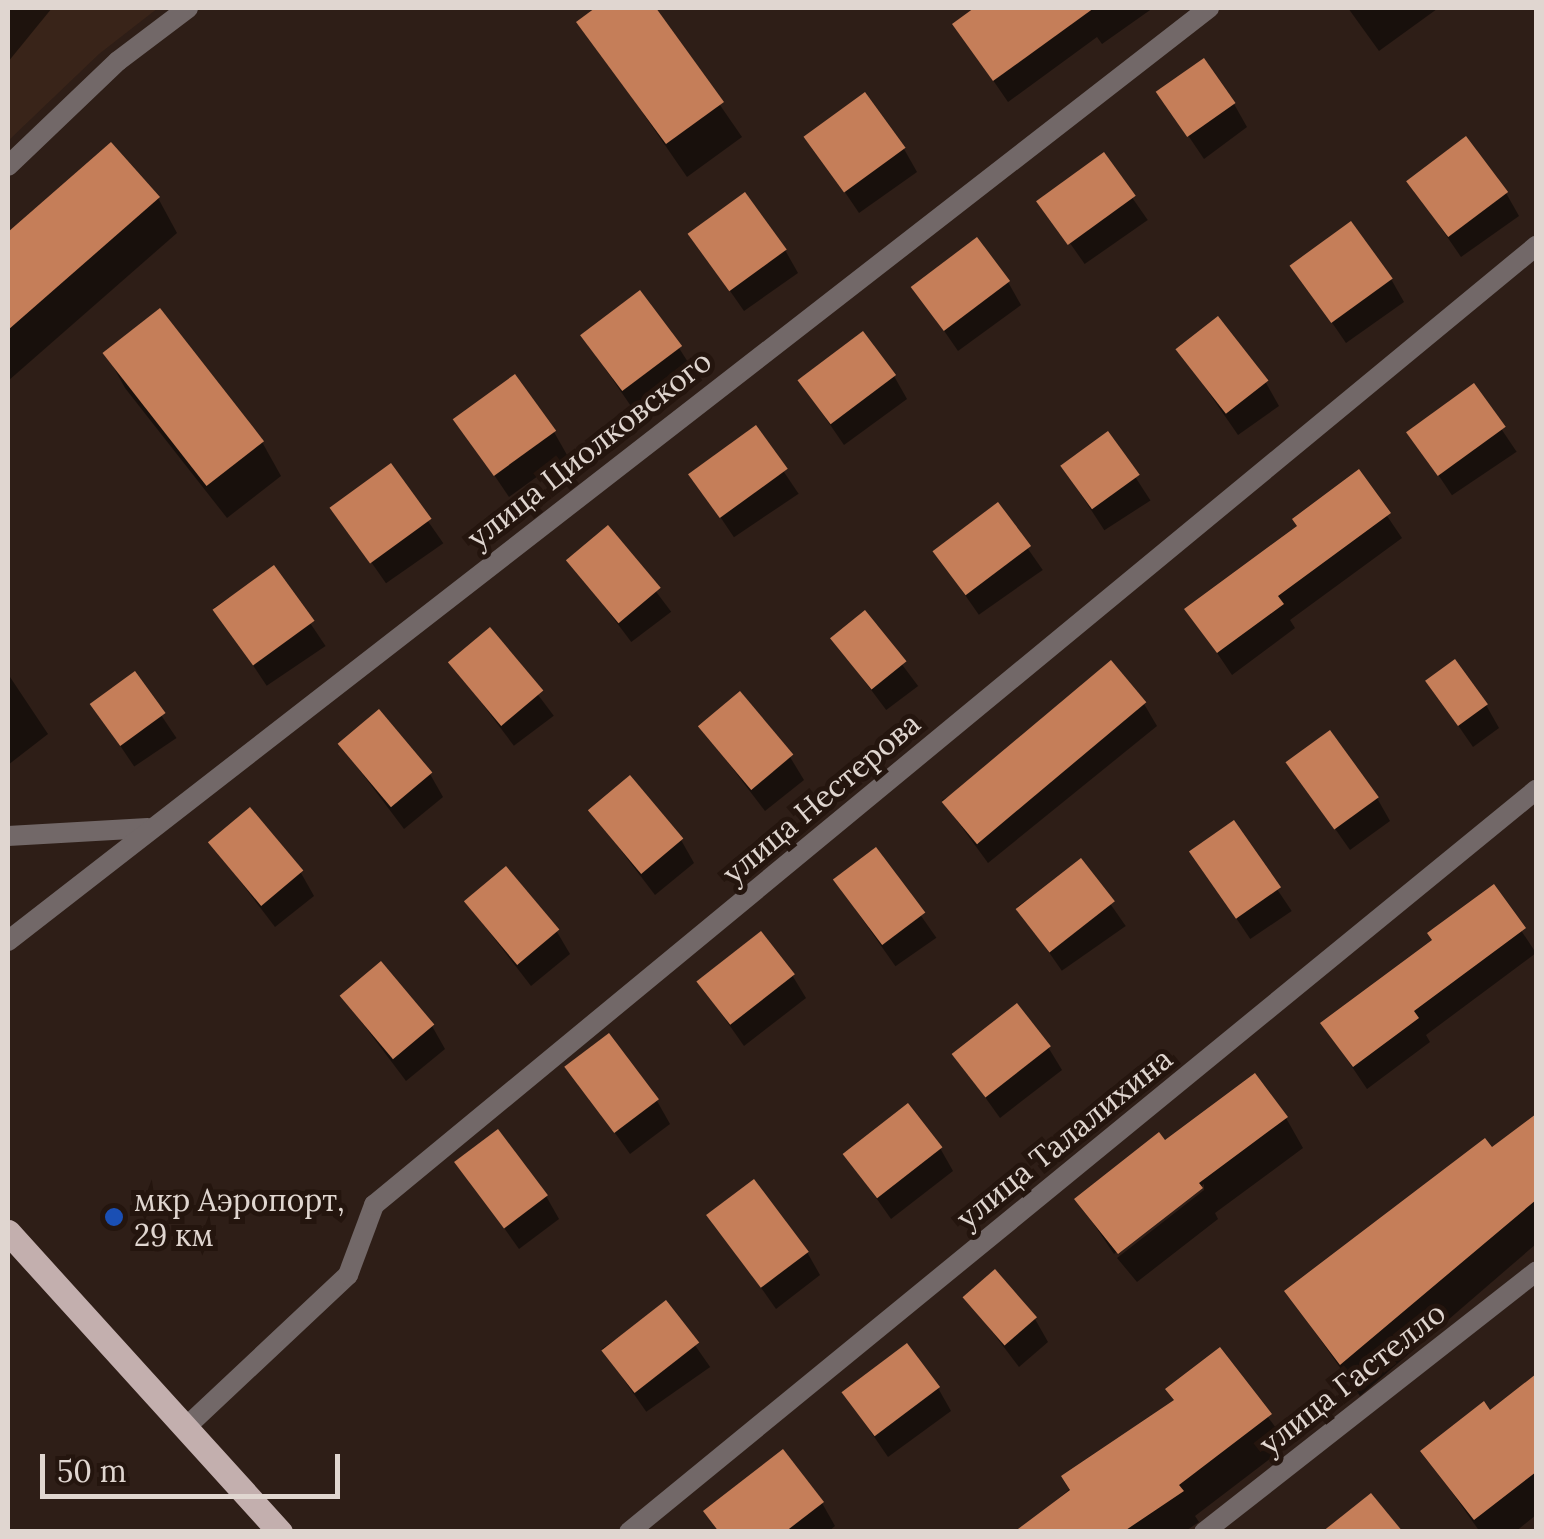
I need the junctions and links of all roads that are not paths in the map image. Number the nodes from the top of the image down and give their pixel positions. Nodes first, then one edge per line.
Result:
1 (188, 8) edge
2 (1209, 8) edge
3 (8, 166) edge
4 (1536, 246) edge
5 (1536, 790) edge
6 (148, 828) junction
7 (8, 836) edge
8 (8, 942) edge
9 (8, 1232) edge
10 (1536, 1272) edge
11 (184, 1429) junction
12 (280, 1532) edge
13 (629, 1532) edge
14 (1204, 1532) edge

1 - 3 street
2 - 6 street, улица Циолковского
4 - 11 street, улица Нестерова
5 - 13 street, улица Талалихина
6 - 7 street
6 - 8 street, улица Циолковского
9 - 11 main road
10 - 14 street, улица Гастелло
11 - 12 main road

